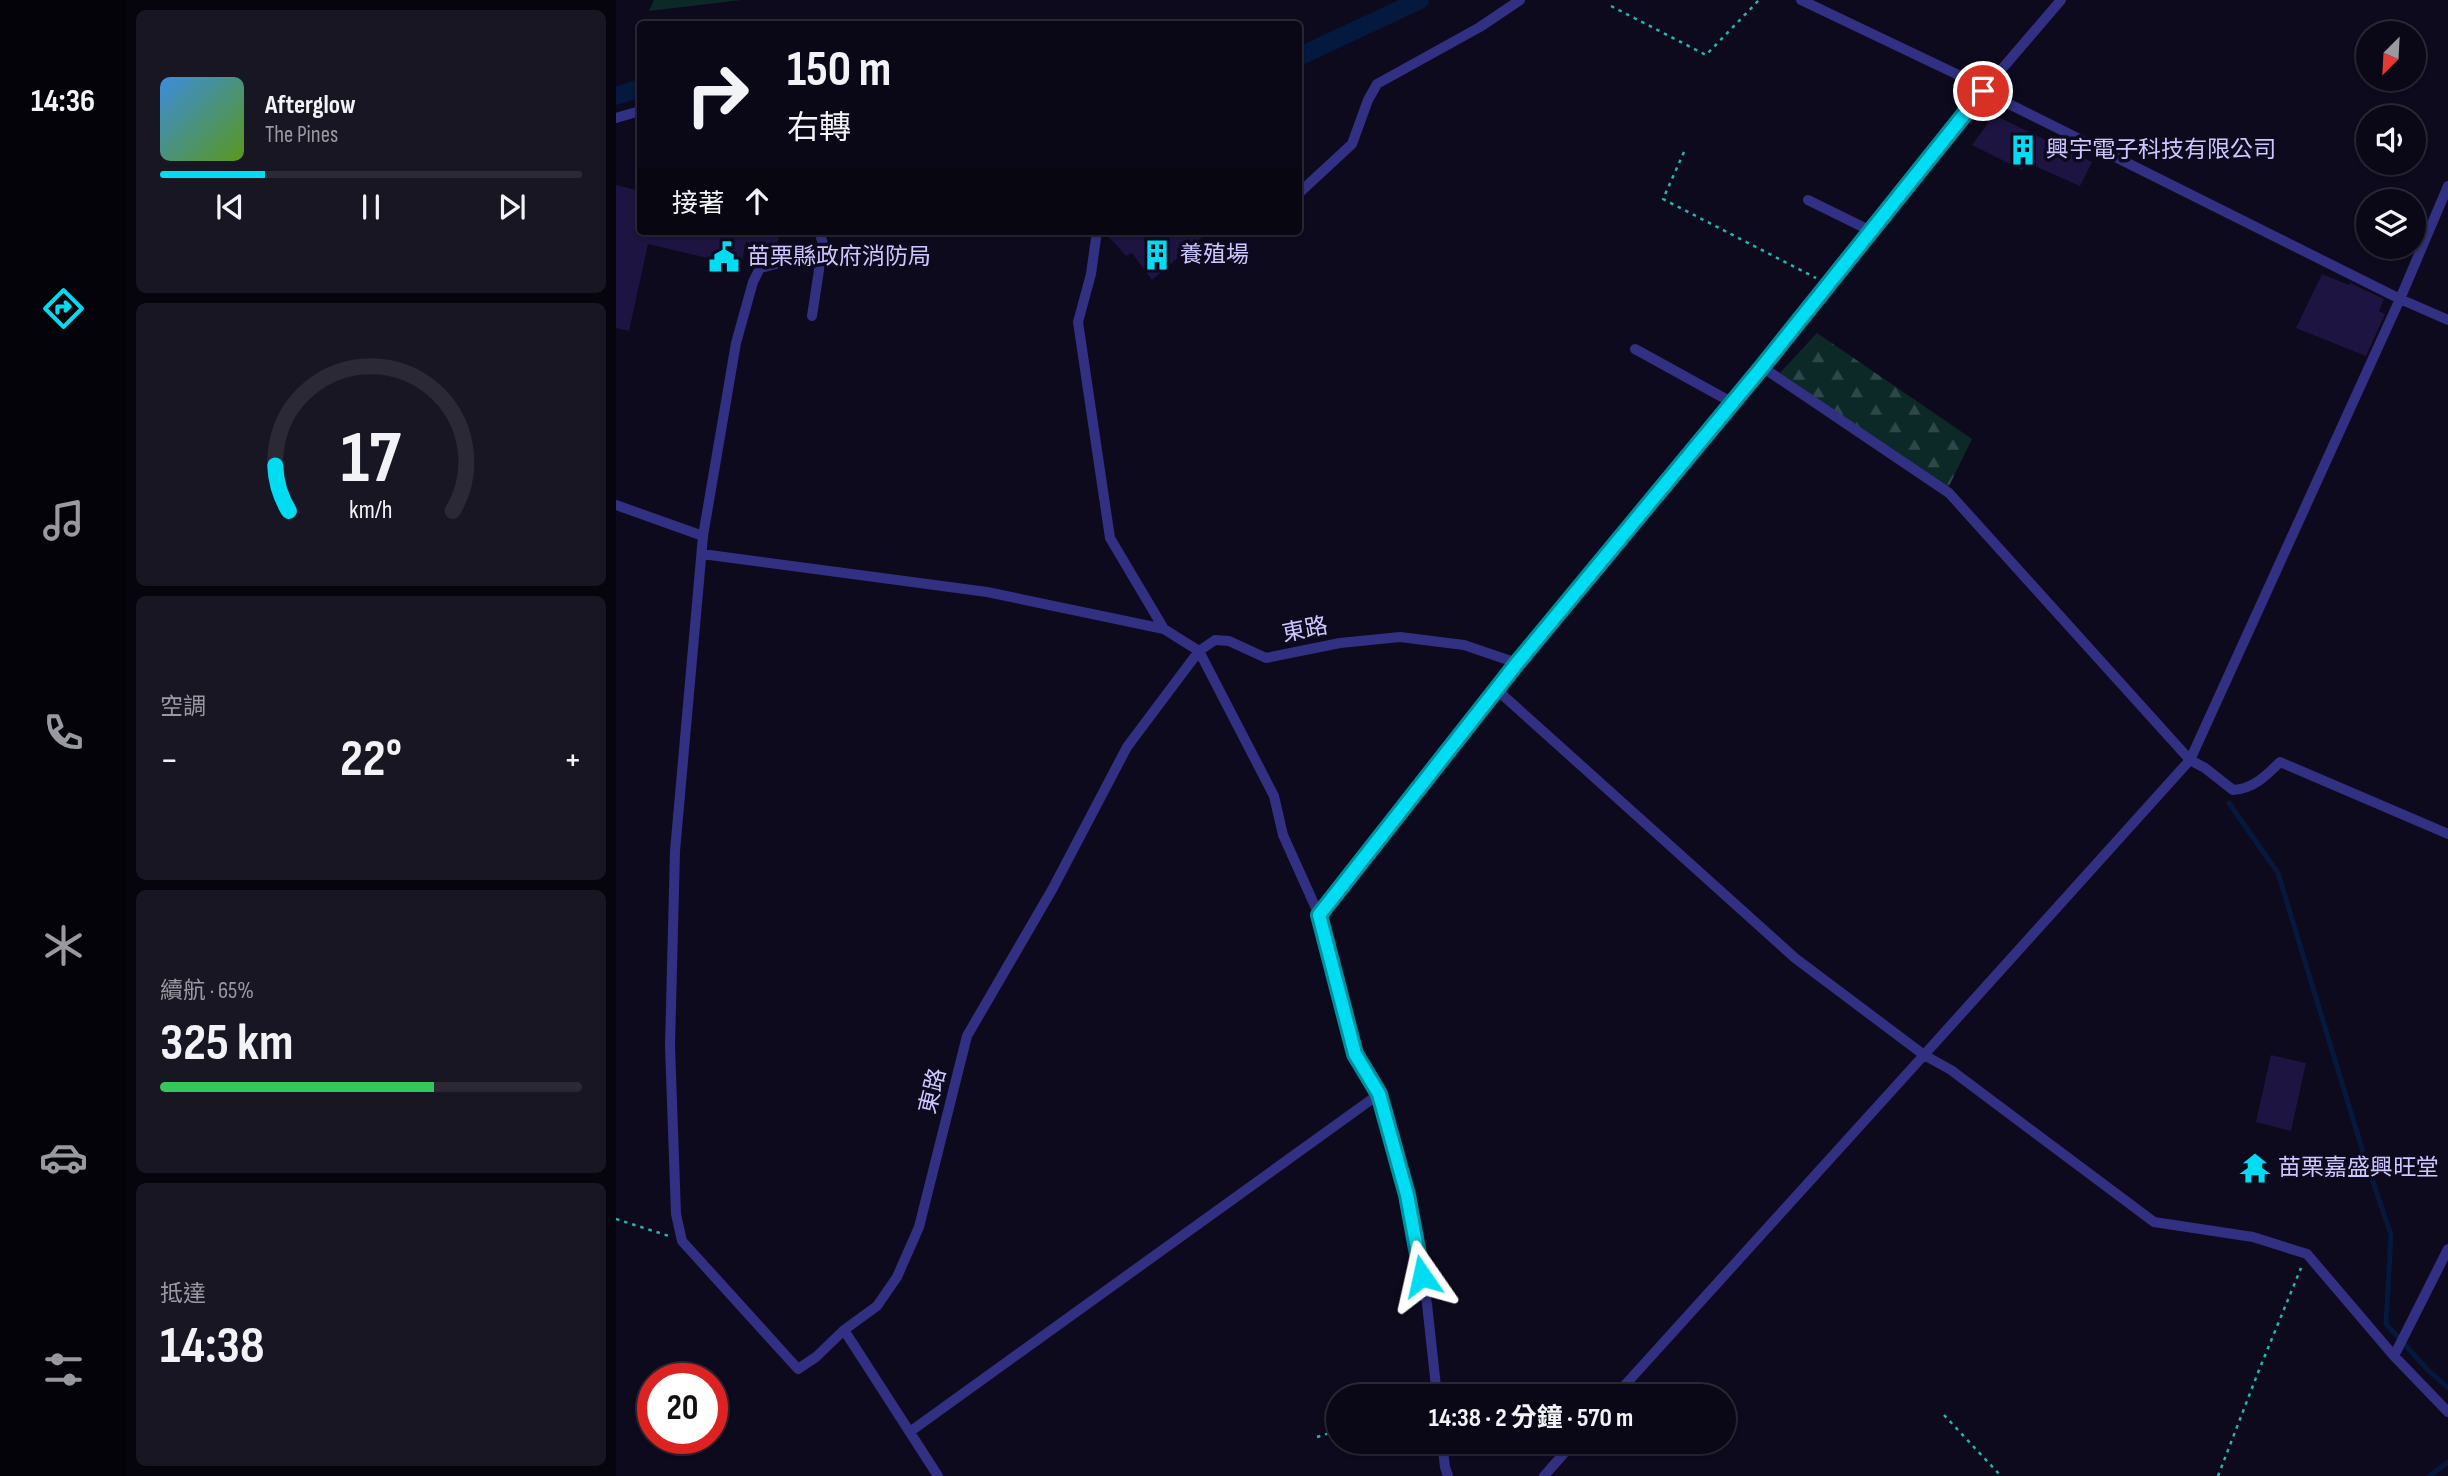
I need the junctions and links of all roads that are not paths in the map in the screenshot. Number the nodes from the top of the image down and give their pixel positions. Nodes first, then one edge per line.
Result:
1 (1520, 0) edge
2 (1801, 0) edge
3 (2061, 0) edge
4 (1983, 91) junction
5 (637, 112) edge
6 (616, 118) edge
7 (2448, 186) edge
8 (1302, 190) edge
9 (1808, 200) dead end
10 (1871, 232) junction
11 (820, 235) edge
12 (1096, 235) edge
13 (822, 252) junction
14 (2400, 299) junction
15 (812, 317) dead end
16 (2448, 320) edge
17 (1636, 349) dead end
18 (1762, 367) junction
19 (1733, 402) junction
20 (616, 505) edge
21 (703, 537) junction
22 (702, 554) junction
23 (1164, 629) junction
24 (1199, 651) junction
25 (1517, 663) junction
26 (1496, 689) junction
27 (2190, 760) junction
28 (2448, 834) edge
29 (1319, 915) junction
30 (1924, 1055) junction
31 (1379, 1094) junction
32 (2448, 1249) edge
33 (844, 1330) junction
34 (2394, 1356) junction
35 (1436, 1384) edge
36 (1626, 1384) edge
37 (2448, 1412) edge
38 (911, 1431) junction
39 (1443, 1454) edge
40 (1563, 1454) edge
41 (938, 1476) edge
42 (1448, 1476) edge
43 (1544, 1476) edge

1 - 8 lane
2 - 4 lane
3 - 4 lane
4 - 10 lane
4 - 14 lane
5 - 6 lane
7 - 14 lane
9 - 10 lane
10 - 18 lane
11 - 13 lane
12 - 23 lane
13 - 15 lane
13 - 21 lane
14 - 16 lane
14 - 27 lane
17 - 19 lane
18 - 19 lane
18 - 27 lane
19 - 25 lane
20 - 21 lane
21 - 22 lane
22 - 23 lane
22 - 33 lane, 東路
23 - 24 lane
24 - 25 lane, 東路
24 - 29 lane
24 - 33 lane, 東路
25 - 26 lane
26 - 29 lane
26 - 30 lane
27 - 28 lane
27 - 30 lane
29 - 31 lane
30 - 34 lane
30 - 36 lane
31 - 35 lane
31 - 38 lane
32 - 34 lane
33 - 38 lane
34 - 37 lane
38 - 41 lane
39 - 42 lane
40 - 43 lane

